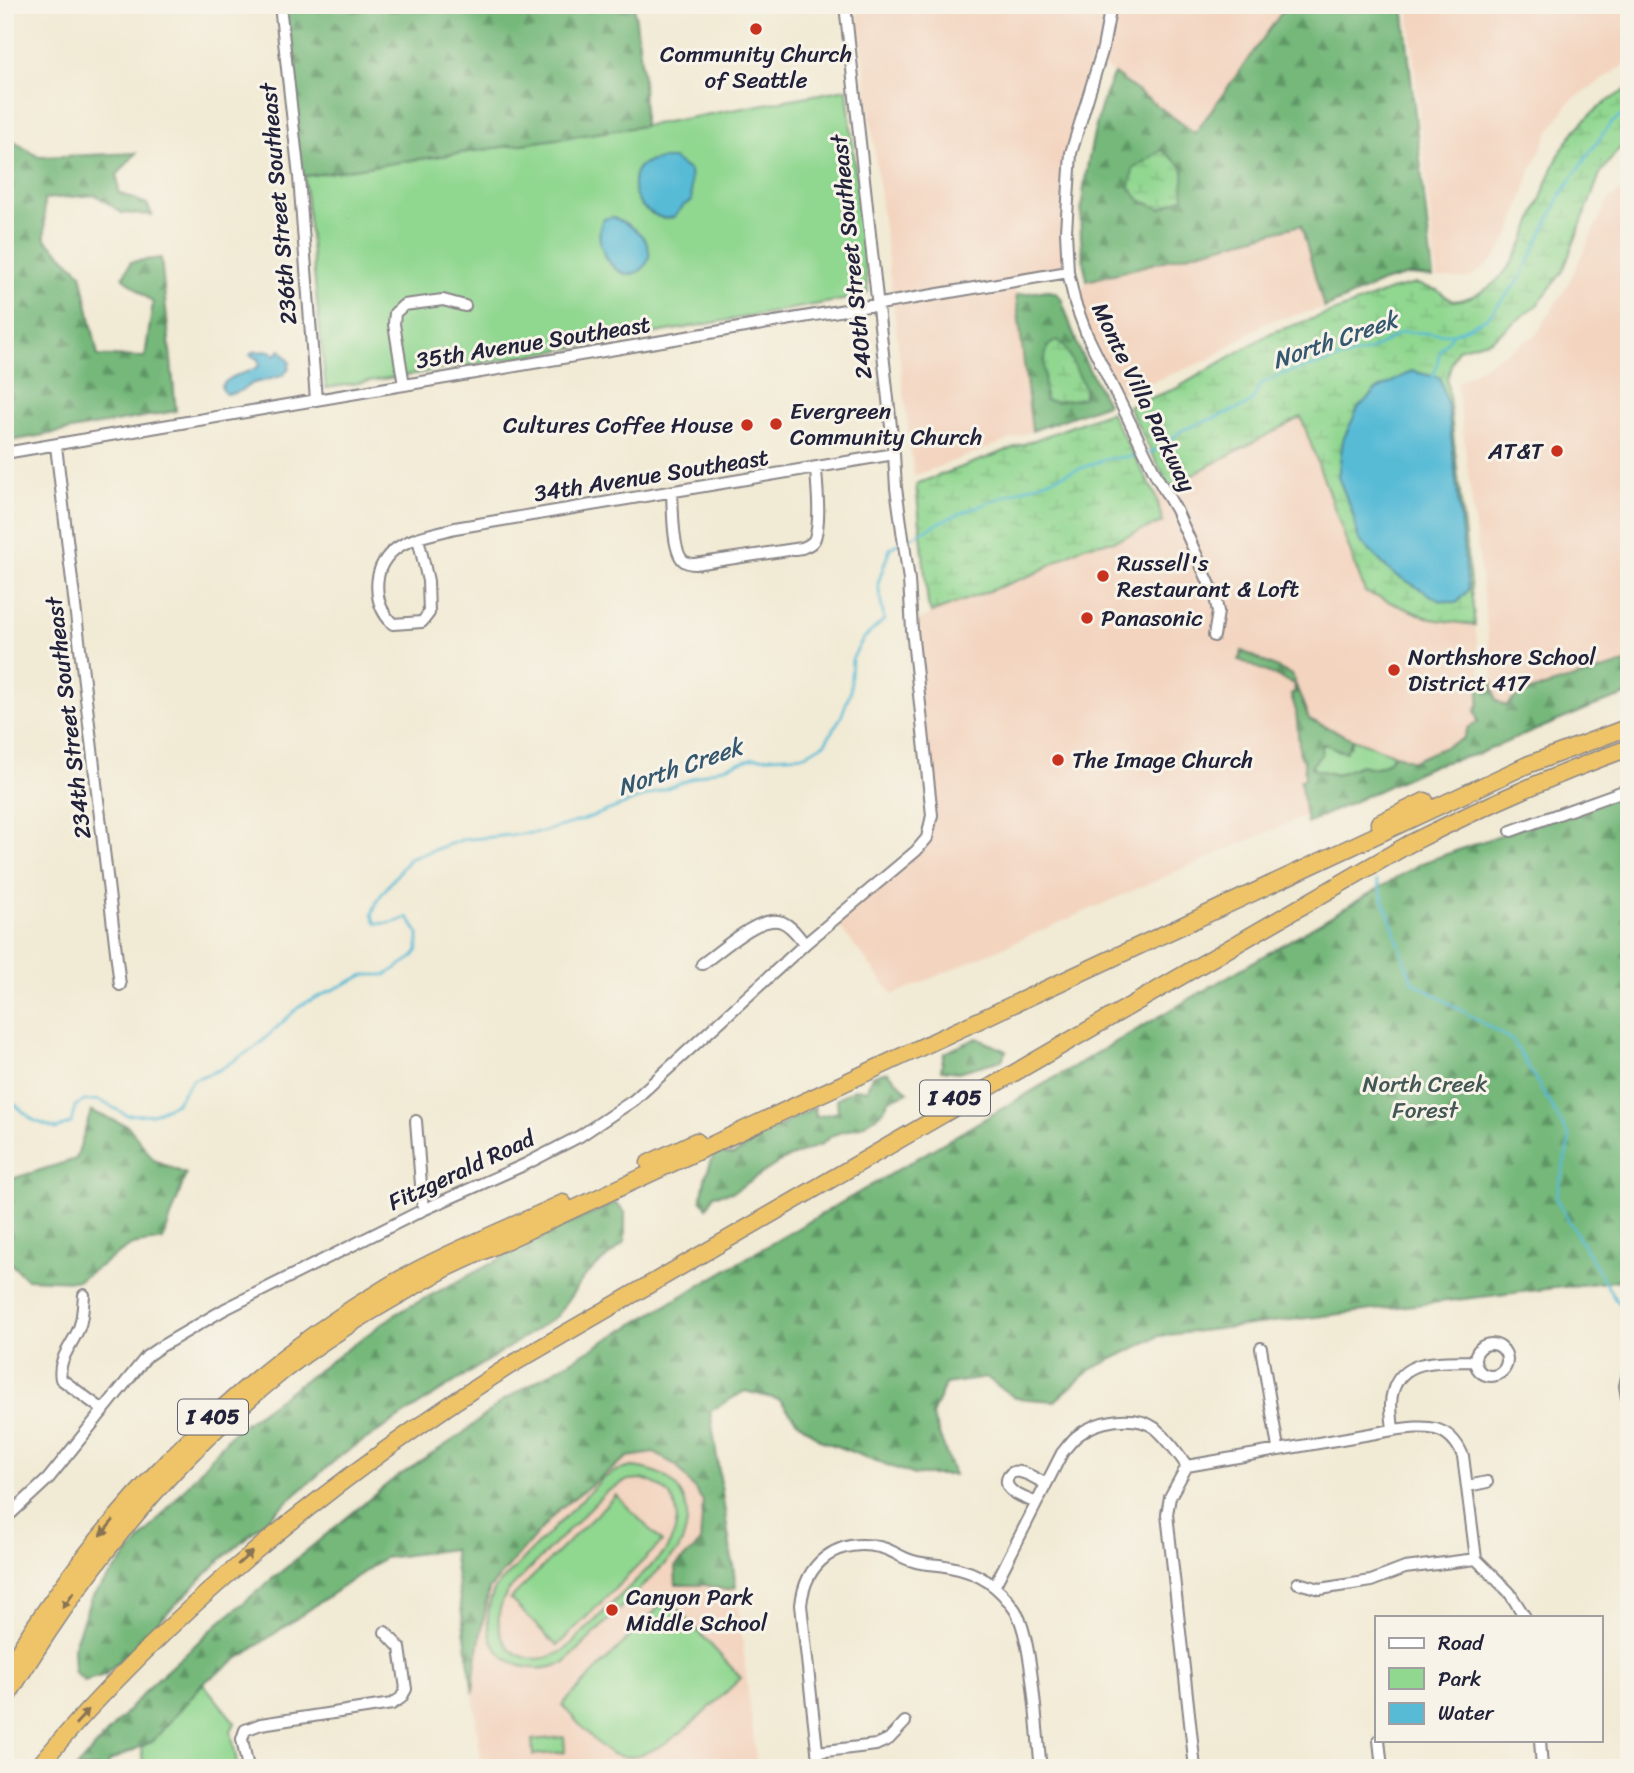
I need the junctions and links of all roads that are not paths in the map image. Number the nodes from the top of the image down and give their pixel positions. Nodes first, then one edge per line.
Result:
1 (280, 5) edge
2 (845, 5) edge
3 (1111, 5) edge
4 (1068, 272) junction
5 (465, 306) dead end
6 (877, 306) junction
7 (404, 385) junction
8 (316, 400) junction
9 (56, 446) junction
10 (5, 453) edge
11 (894, 454) junction
12 (816, 469) junction
13 (672, 493) junction
14 (418, 538) junction
15 (1214, 636) dead end
16 (1629, 716) edge
17 (1629, 727) edge
18 (1629, 741) edge
19 (1629, 748) edge
20 (1629, 789) edge
21 (1511, 831) dead end
22 (927, 838) joint
23 (1176, 924) junction
24 (806, 944) junction
25 (702, 964) dead end
26 (120, 985) dead end
27 (416, 1121) dead end
28 (423, 1210) junction
29 (488, 1236) junction
30 (481, 1252) junction
31 (84, 1295) dead end
32 (1261, 1348) dead end
33 (1475, 1361) dead end
34 (1629, 1368) edge
35 (103, 1410) junction
36 (1629, 1410) edge
37 (1393, 1430) junction
38 (1278, 1448) junction
39 (1187, 1466) junction
40 (1487, 1482) dead end
41 (1046, 1484) junction
42 (1468, 1486) junction
43 (1036, 1503) junction
44 (312, 1506) junction
45 (5, 1519) edge
46 (1476, 1559) junction
47 (1297, 1583) dead end
48 (995, 1585) junction
49 (1524, 1616) edge
50 (385, 1632) dead end
51 (5, 1673) edge
52 (5, 1700) edge
53 (905, 1721) dead end
54 (1379, 1742) edge
55 (1539, 1742) edge
56 (817, 1752) junction
57 (37, 1768) edge
58 (248, 1768) edge
59 (818, 1768) edge
60 (1041, 1768) edge
61 (1195, 1768) edge
62 (1382, 1768) edge
63 (1542, 1768) edge

1 - 8 street, 236th Street Southeast
2 - 6 street, 240th Street Southeast
3 - 4 street, Monte Villa Parkway
4 - 6 street, 35th Avenue Southeast
4 - 15 street, Monte Villa Parkway
5 - 7 street
6 - 7 street, 35th Avenue Southeast
6 - 11 street, 240th Street Southeast
7 - 8 street, 35th Avenue Southeast
8 - 9 street, 35th Avenue Southeast
9 - 10 street, 35th Avenue Southeast
9 - 26 street, 234th Street Southeast
11 - 12 street, 34th Avenue Southeast
11 - 22 street, 240th Street Southeast
12 - 13 street, 34th Avenue Southeast
12 - 13 street
13 - 14 street, 34th Avenue Southeast
14 - 14 street, 34th Avenue Southeast
16 - 23 highway, I 405
17 - 23 highway, I 405
18 - 44 highway, I 405
19 - 44 highway, I 405
20 - 21 street
22 - 24 street, Fitzgerald Road
23 - 29 highway, I 405
23 - 30 highway, I 405
24 - 25 street
24 - 28 street, Fitzgerald Road
27 - 28 street
28 - 35 street, Fitzgerald Road
29 - 30 highway
29 -> 51 highway, I 405
30 -> 52 highway, I 405
31 - 35 street
32 - 38 street
33 - 37 street
34 - 36 street
35 - 45 street, Fitzgerald Road
37 - 38 street
37 - 42 street
38 - 39 street
39 - 41 street
39 - 61 street
40 - 42 street
41 - 43 street
41 - 43 street
42 - 46 street
43 - 48 street
57 -> 44 highway, I 405
46 - 47 street
46 - 49 street
48 - 56 street
48 - 60 street
50 - 58 street
53 - 56 street
54 - 62 street
55 - 63 street
56 - 59 street

